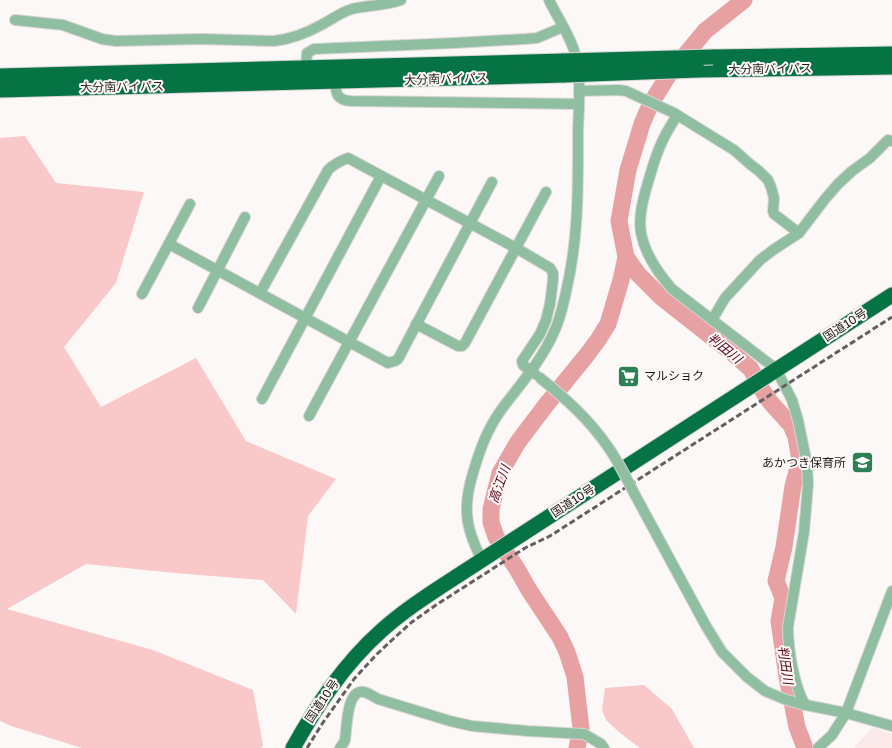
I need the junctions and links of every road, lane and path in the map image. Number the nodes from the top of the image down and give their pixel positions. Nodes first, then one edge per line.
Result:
1 (401, 0) edge
2 (549, 0) edge
3 (14, 20) dead end
4 (563, 27) junction
5 (892, 54) edge
6 (892, 67) edge
7 (306, 68) junction
8 (564, 68) junction
9 (0, 76) edge
10 (335, 82) junction
11 (0, 90) edge
12 (579, 91) junction
13 (579, 104) junction
14 (676, 114) junction
15 (892, 142) edge
16 (381, 176) junction
17 (439, 176) dead end
18 (492, 182) dead end
19 (546, 192) dead end
20 (426, 200) junction
21 (190, 204) dead end
22 (245, 216) dead end
23 (470, 224) junction
24 (799, 233) junction
25 (169, 244) junction
26 (516, 248) junction
27 (217, 270) junction
28 (142, 294) dead end
29 (260, 294) junction
30 (892, 295) edge
31 (198, 308) dead end
32 (305, 318) junction
33 (712, 320) junction
34 (416, 324) junction
35 (350, 342) junction
36 (774, 371) junction
37 (535, 374) junction
38 (262, 399) dead end
39 (309, 416) dead end
40 (487, 557) junction
41 (892, 591) edge
42 (803, 705) junction
43 (846, 713) junction
44 (892, 726) edge
45 (293, 748) edge
46 (340, 748) edge
47 (604, 748) edge
48 (818, 748) edge

1 - 3 street
2 - 4 street
4 - 7 street
4 - 12 street
5 - 8 highway, 大分南バイパス, bridge
6 - 8 highway, 大分南バイパス, bridge
7 - 8 highway, 大分南バイパス
7 - 9 highway, 大分南バイパス
8 - 10 highway, 大分南バイパス
10 - 11 highway, 大分南バイパス
10 - 13 street
12 - 13 street
12 - 14 street
13 - 37 street
14 - 24 street
14 - 33 street
15 - 24 street
16 - 20 street
16 - 29 street
16 - 32 street
17 - 20 street
18 - 23 street
19 - 26 street
20 - 23 street
20 - 35 street
21 - 25 street
22 - 27 street
23 - 26 street
23 - 34 street
24 - 33 street
25 - 27 street
25 - 28 street
26 - 34 street
26 - 37 street
27 - 29 street
27 - 31 street
29 - 32 street
30 - 36 highway, 国道10号
32 - 35 street
32 - 38 street
33 - 36 street
34 - 35 street
35 - 39 street
36 - 40 highway, 国道10号
36 - 42 street
37 - 40 street
37 - 42 street, bridge
40 - 45 highway, 国道10号
41 - 43 street
42 - 43 street
43 - 44 street
43 - 48 street
46 - 47 street

